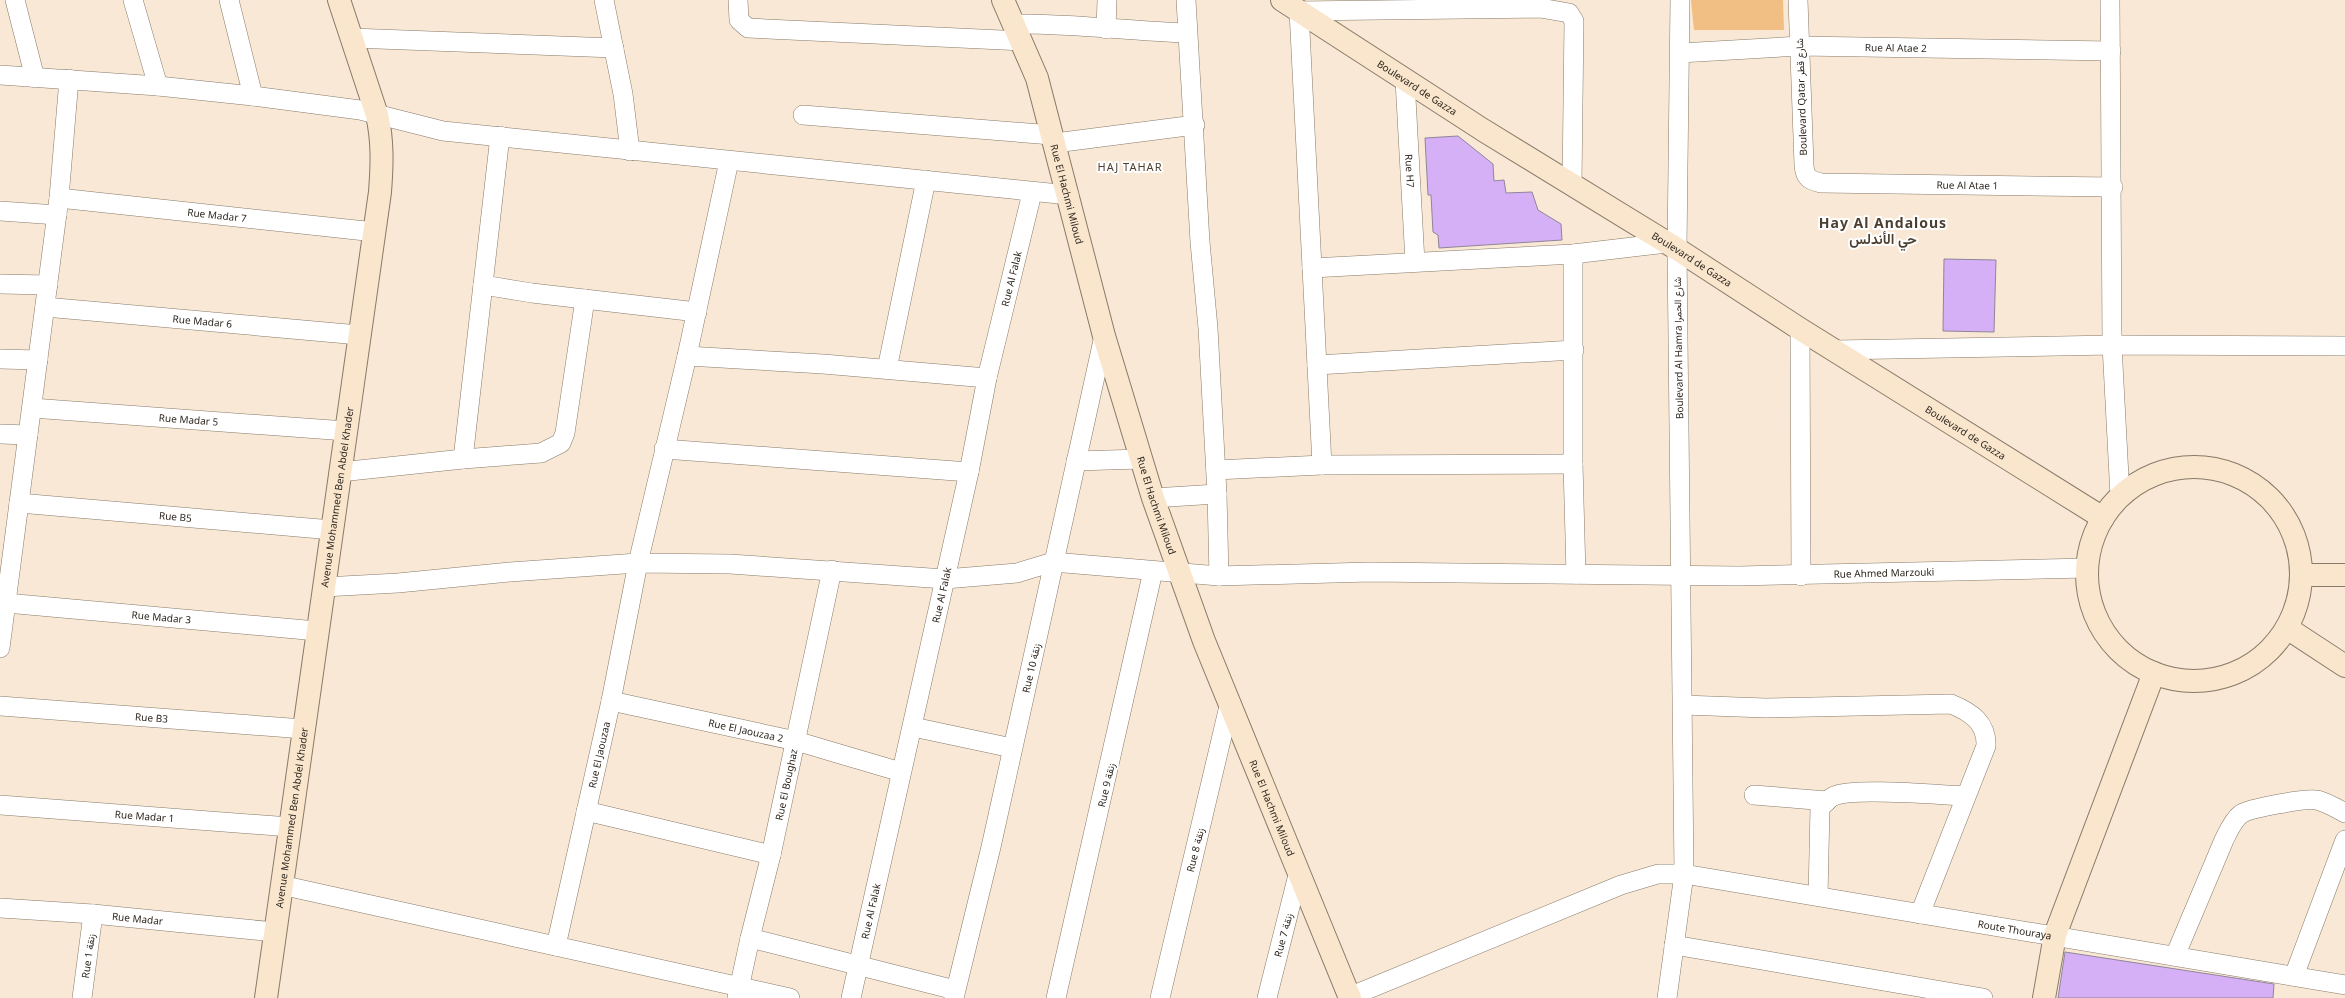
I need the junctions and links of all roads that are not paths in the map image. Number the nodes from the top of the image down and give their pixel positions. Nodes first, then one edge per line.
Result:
1 (15, 0) edge
2 (133, 0) edge
3 (229, 0) edge
4 (339, 0) edge
5 (604, 0) edge
6 (738, 0) edge
7 (1003, 0) edge
8 (1107, 0) edge
9 (1186, 0) edge
10 (1680, 0) edge
11 (1798, 0) edge
12 (2110, 0) edge
13 (1291, 5) edge
14 (1106, 29) junction
15 (1017, 32) junction
16 (1187, 33) junction
17 (352, 38) junction
18 (1800, 46) junction
19 (614, 48) junction
20 (2111, 51) junction
21 (1680, 53) junction
22 (0, 75) edge
23 (36, 78) junction
24 (69, 79) junction
25 (1405, 80) junction
26 (158, 86) junction
27 (253, 96) junction
28 (377, 115) junction
29 (803, 115) dead end
30 (1195, 125) junction
31 (500, 136) junction
32 (1054, 139) junction
33 (630, 152) junction
34 (729, 161) junction
35 (926, 180) junction
36 (1821, 183) joint
37 (1572, 184) junction
38 (2113, 187) junction
39 (1032, 193) junction
40 (1069, 195) junction
41 (58, 206) junction
42 (0, 211) edge
43 (375, 232) junction
44 (1672, 246) junction
45 (1573, 254) junction
46 (1415, 262) junction
47 (1312, 268) junction
48 (0, 284) edge
49 (48, 285) junction
50 (483, 285) junction
51 (585, 299) junction
52 (45, 307) junction
53 (697, 312) junction
54 (1800, 329) junction
55 (359, 334) junction
56 (1104, 336) junction
57 (2112, 345) junction
58 (2345, 346) edge
59 (1574, 350) junction
60 (1835, 350) junction
61 (687, 356) junction
62 (0, 359) edge
63 (38, 360) junction
64 (1317, 365) junction
65 (888, 369) junction
66 (988, 378) junction
67 (32, 408) junction
68 (346, 431) junction
69 (0, 434) edge
70 (28, 435) junction
71 (664, 449) junction
72 (463, 459) junction
73 (1141, 459) junction
74 (1076, 461) junction
75 (1573, 464) junction
76 (1322, 465) junction
77 (1216, 470) junction
78 (340, 472) junction
79 (969, 472) junction
80 (1218, 494) junction
81 (2120, 496) junction
82 (1153, 498) junction
83 (19, 503) junction
84 (2103, 518) junction
85 (332, 530) junction
86 (7, 535) edge
87 (1053, 562) junction
88 (638, 563) junction
89 (2087, 568) junction
90 (832, 570) junction
91 (1153, 572) junction
92 (1180, 574) junction
93 (1576, 574) junction
94 (2302, 575) junction
95 (2345, 575) edge
96 (1219, 576) junction
97 (1680, 576) junction
98 (1801, 576) junction
99 (945, 578) junction
100 (324, 587) junction
101 (6, 603) junction
102 (2287, 628) junction
103 (317, 631) junction
104 (1, 640) edge
105 (2345, 666) edge
106 (2154, 673) junction
107 (612, 701) junction
108 (1230, 702) junction
109 (1683, 705) junction
110 (0, 706) edge
111 (913, 727) junction
112 (304, 729) junction
113 (796, 741) junction
114 (1012, 748) junction
115 (901, 772) junction
116 (1754, 795) dead end
117 (1966, 796) junction
118 (1827, 801) junction
119 (0, 805) edge
120 (586, 812) junction
121 (2345, 813) edge
122 (290, 827) junction
123 (2345, 840) edge
124 (771, 855) junction
125 (1300, 872) junction
126 (1684, 874) junction
127 (282, 885) junction
128 (1818, 896) junction
129 (0, 908) edge
130 (93, 914) junction
131 (1920, 914) junction
132 (275, 932) junction
133 (2054, 935) junction
134 (750, 938) junction
135 (556, 946) junction
136 (1674, 946) junction
137 (2175, 956) junction
138 (858, 966) junction
139 (2294, 976) junction
140 (2345, 985) edge
141 (739, 993) edge
142 (954, 994) edge
143 (1349, 997) edge
144 (82, 998) edge
145 (266, 998) edge
146 (790, 998) edge
147 (851, 998) edge
148 (1056, 998) edge
149 (1160, 998) edge
150 (1267, 998) edge
151 (1667, 998) edge
152 (1983, 998) edge
153 (2044, 998) edge

1 - 23 street
2 - 26 street
3 - 27 street
4 - 17 street, Avenue Mohammed Ben Abdel Khader
5 - 19 street
6 - 15 street
7 - 15 street, Rue El Hachmi Miloud
8 - 14 street
9 - 16 street
10 - 21 street, Boulevard Al Hamra شارع الحمرا
11 - 18 street, Boulevard Qatar شارع قطر
12 - 20 street
13 - 25 street, Boulevard de Gazza
13 - 37 street
13 - 47 street
14 - 15 street
14 - 16 street
15 - 32 street, Rue El Hachmi Miloud
16 - 30 street
17 - 19 street
17 - 28 street, Avenue Mohammed Ben Abdel Khader
18 - 20 street, Rue Al Atae 2
18 - 21 street, Rue Al Atae 2
18 - 36 street, Boulevard Qatar شارع قطر
19 - 33 street
20 - 38 street
21 - 44 street, Boulevard Al Hamra شارع الحمرا
22 - 23 street
23 - 24 street
24 - 26 street
24 - 41 street
25 - 37 street, Boulevard de Gazza
25 - 46 street, Rue H7
26 - 27 street
27 - 28 street
28 - 31 street
28 - 43 street, Avenue Mohammed Ben Abdel Khader
29 - 32 street
30 - 32 street
30 - 77 street
31 - 33 street
31 - 50 street
32 - 40 street, Rue El Hachmi Miloud
33 - 34 street
34 - 35 street
34 - 53 street, Rue El Jaouzaa
35 - 39 street
35 - 65 street
36 - 38 street, Rue Al Atae 1
37 - 44 street, Boulevard de Gazza
38 - 57 street
39 - 40 street
39 - 66 street, Rue Al Falak
40 - 56 street, Rue El Hachmi Miloud
41 - 42 street, Rue Madar 7
41 - 43 street, Rue Madar 7
41 - 49 street
43 - 55 street, Avenue Mohammed Ben Abdel Khader
44 - 45 street
44 - 54 street, Boulevard de Gazza
44 - 97 street, Boulevard Al Hamra شارع الحمرا
45 - 46 street
45 - 59 street
46 - 47 street
47 - 64 street
48 - 49 street
49 - 52 street
50 - 51 street
50 - 72 street
51 - 53 street
51 - 72 street
52 - 55 street, Rue Madar 6
52 - 63 street
53 - 61 street, Rue El Jaouzaa
54 - 60 street, Boulevard de Gazza
54 - 98 street
55 - 68 street, Avenue Mohammed Ben Abdel Khader
56 - 73 street, Rue El Hachmi Miloud
56 - 74 street, Rue 10 زنقة
57 - 58 street
57 - 60 street
57 - 81 street
59 - 64 street
59 - 75 street
60 - 84 street, Boulevard de Gazza
61 - 65 street
61 - 71 street, Rue El Jaouzaa
62 - 63 street
63 - 67 street
64 - 76 street
65 - 66 street
66 - 79 street, Rue Al Falak
67 - 68 street, Rue Madar 5
67 - 70 street
68 - 78 street, Avenue Mohammed Ben Abdel Khader
69 - 70 street
70 - 83 street
71 - 79 street
71 - 88 street, Rue El Jaouzaa
72 - 78 street
73 - 74 street
73 - 82 street, Rue El Hachmi Miloud
74 - 87 street, Rue 10 زنقة
75 - 76 street
75 - 93 street
76 - 77 street
77 - 80 street
78 - 85 street, Avenue Mohammed Ben Abdel Khader
79 - 99 street, Rue Al Falak
80 - 82 street
80 - 96 street
81 - 84 street
81 - 94 street
82 - 92 street, Rue El Hachmi Miloud
83 - 85 street, Rue B5
83 - 86 street
84 - 89 street
85 - 100 street, Avenue Mohammed Ben Abdel Khader
86 - 101 street
87 - 91 street, Rue Ahmed Marzouki
87 - 99 street
87 - 114 street, Rue 10 زنقة
88 - 90 street
88 - 100 street
88 - 107 street, Rue El Jaouzaa
89 - 98 street, Rue Ahmed Marzouki
89 - 106 street
90 - 99 street
90 - 113 street, Rue El Boughaz
91 - 92 street, Rue Ahmed Marzouki
91 - 148 street, Rue 9 زنقة
92 - 96 street, Rue Ahmed Marzouki
92 - 108 street, Rue El Hachmi Miloud
93 - 96 street, Rue Ahmed Marzouki
93 - 97 street, Rue Ahmed Marzouki
94 - 95 street
94 - 102 street
97 - 98 street, Rue Ahmed Marzouki
97 - 109 street, Boulevard Al Hamra شارع الحمرا
99 - 111 street, Rue Al Falak
100 - 103 street, Avenue Mohammed Ben Abdel Khader
101 - 103 street, Rue Madar 3
101 - 104 street
102 - 105 street
102 - 106 street
103 - 112 street, Avenue Mohammed Ben Abdel Khader
106 - 133 street
107 - 113 street, Rue El Jaouzaa 2
107 - 120 street, Rue El Jaouzaa
108 - 125 street, Rue El Hachmi Miloud
108 - 149 street, Rue 8 زنقة
109 - 117 street
109 - 126 street, Boulevard Al Hamra شارع الحمرا
110 - 112 street, Rue B3
111 - 114 street
111 - 115 street, Rue Al Falak
112 - 122 street, Avenue Mohammed Ben Abdel Khader
113 - 115 street, Rue El Jaouzaa 2
113 - 124 street, Rue El Boughaz
114 - 142 street, Rue 10 زنقة
115 - 138 street, Rue Al Falak
116 - 118 street
117 - 118 street
117 - 131 street
118 - 128 street
119 - 122 street, Rue Madar 1
120 - 124 street
120 - 135 street, Rue El Jaouzaa
121 - 137 street
122 - 127 street, Avenue Mohammed Ben Abdel Khader
123 - 139 street
124 - 134 street, Rue El Boughaz
125 - 143 street, Rue El Hachmi Miloud
125 - 150 street, Rue 7 زنقة
126 - 128 street, Route Thouraya
126 - 136 street, Boulevard Al Hamra شارع الحمرا
126 - 143 street, Route Thouraya
127 - 132 street, Avenue Mohammed Ben Abdel Khader
127 - 135 street
128 - 131 street, Route Thouraya
129 - 130 street, Rue Madar
130 - 132 street, Rue Madar
130 - 144 street, Rue 1 زنقة
131 - 133 street, Route Thouraya
132 - 145 street, Avenue Mohammed Ben Abdel Khader
133 - 137 street, Route Thouraya
133 - 153 street
134 - 138 street
134 - 141 street, Rue El Boughaz
135 - 141 street
136 - 151 street, Boulevard Al Hamra شارع الحمرا
136 - 152 street
137 - 139 street, Route Thouraya
138 - 142 street
138 - 147 street, Rue Al Falak
139 - 140 street, Route Thouraya
141 - 146 street

